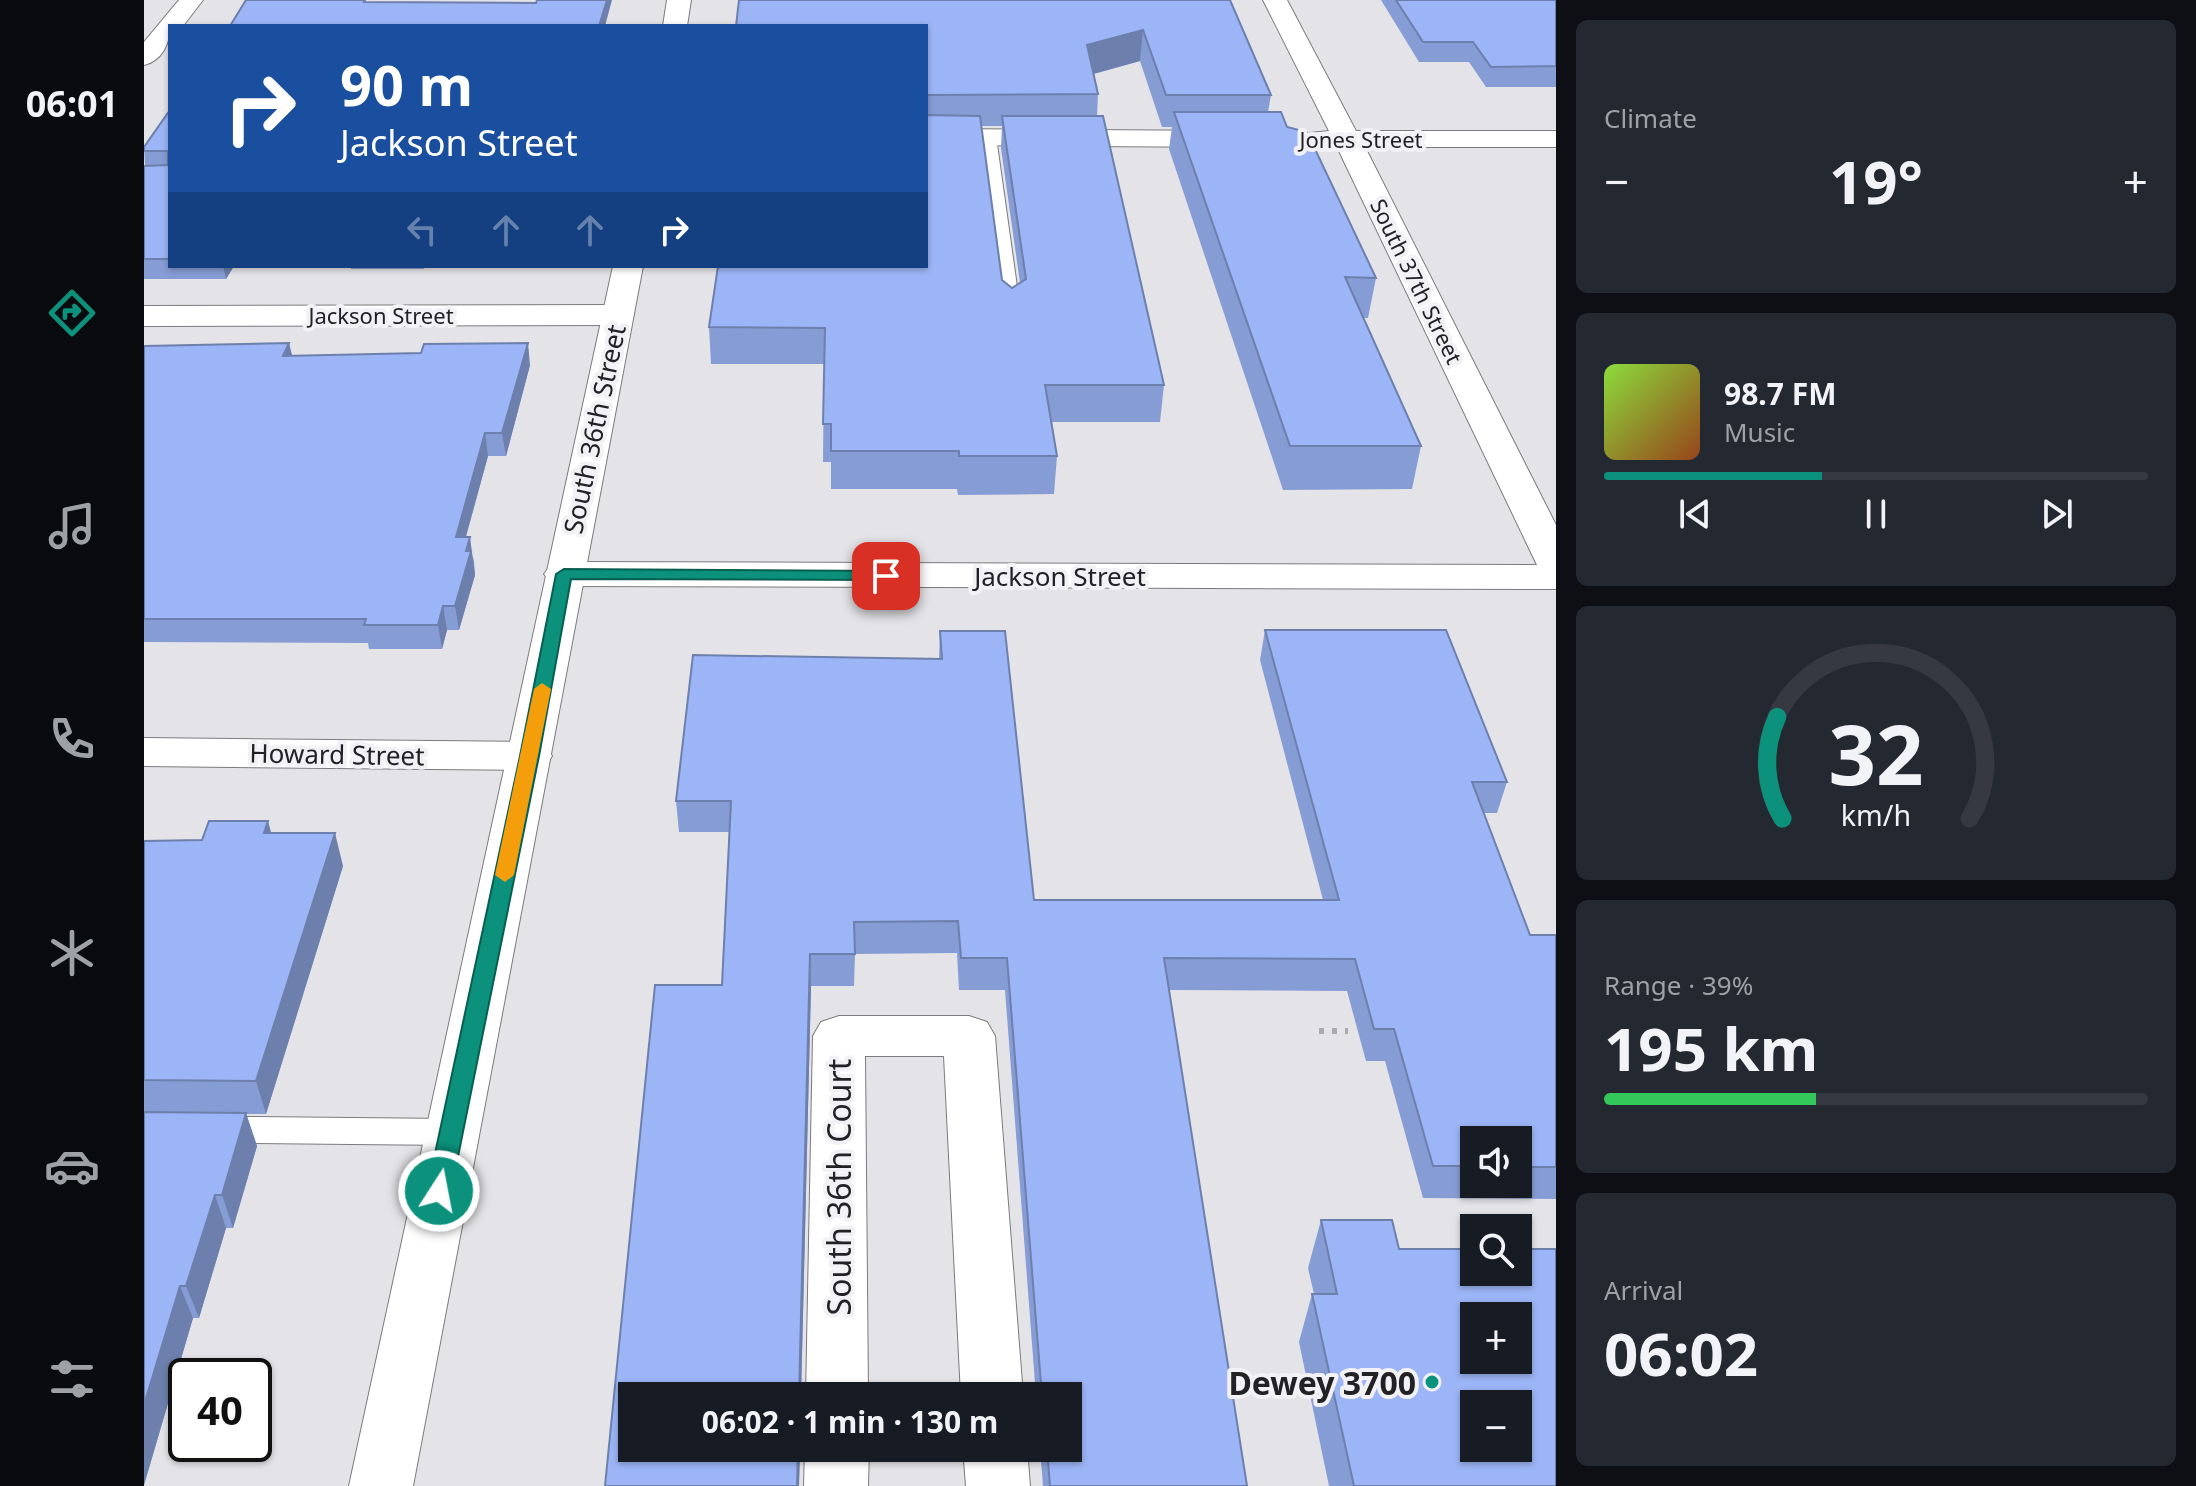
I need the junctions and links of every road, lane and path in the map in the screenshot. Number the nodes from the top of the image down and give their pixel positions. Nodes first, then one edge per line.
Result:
1 (191, 0) edge
2 (679, 0) edge
3 (1275, 0) edge
4 (172, 24) edge
5 (675, 24) edge
6 (168, 28) edge
7 (144, 58) edge
8 (144, 67) edge
9 (168, 67) edge
10 (928, 137) edge
11 (988, 137) junction
12 (1255, 139) edge
13 (1287, 139) edge
14 (1347, 139) junction
15 (1556, 139) edge
16 (628, 268) edge
17 (618, 315) junction
18 (1012, 315) edge
19 (144, 316) edge
20 (1556, 564) edge
21 (564, 574) junction
22 (1556, 577) edge
23 (144, 752) edge
24 (530, 756) junction
25 (1319, 1031) dead end
26 (1348, 1031) dead end
27 (144, 1129) edge
28 (451, 1132) junction
29 (837, 1382) edge
30 (991, 1382) edge
31 (837, 1462) edge
32 (996, 1462) edge
33 (381, 1486) edge
34 (836, 1486) edge
35 (998, 1486) edge

1 - 4 street
2 - 5 street
3 - 14 street, South 37th Street
6 - 7 street
8 - 9 street
10 - 11 street
11 - 12 street
11 - 18 lane
13 - 14 street, Jones Street
14 - 15 street, Jones Street
14 - 20 street, South 37th Street
16 - 17 street, South 36th Street
17 - 19 street, Jackson Street
17 - 21 street, South 36th Street
21 - 22 street, Jackson Street
21 - 24 street, South 36th Street
23 - 24 street, Howard Street
24 - 28 street, South 36th Street
25 - 26 path
27 - 28 lane
28 - 33 street, South 36th Street
29 - 30 street, South 36th Court
31 - 34 street
32 - 35 street

